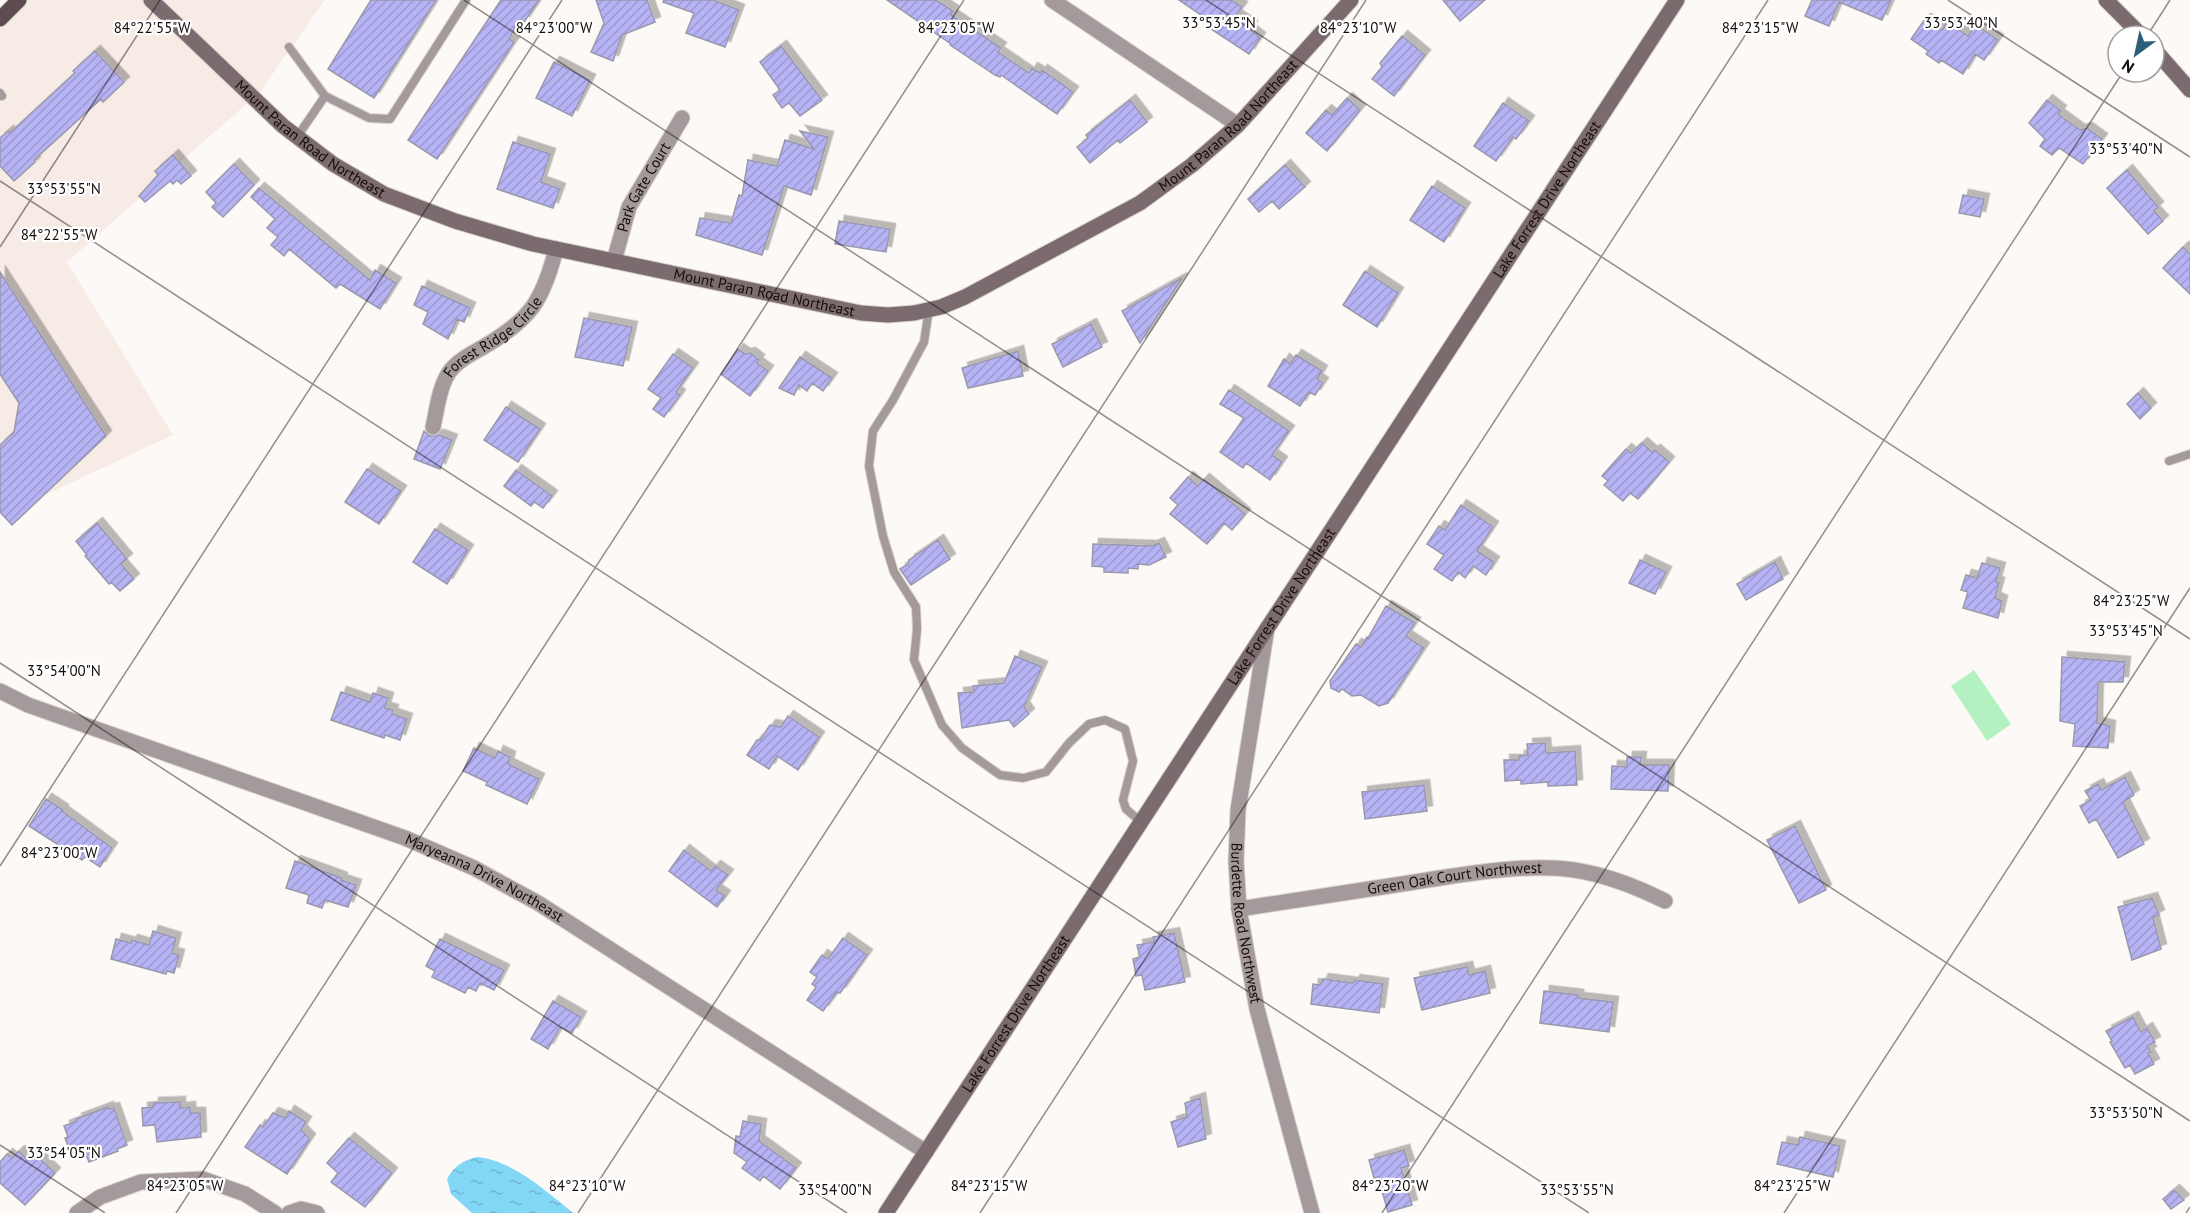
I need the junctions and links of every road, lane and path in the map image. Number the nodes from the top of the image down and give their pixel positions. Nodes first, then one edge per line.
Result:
1 (19, 0) edge
2 (151, 0) edge
3 (466, 0) edge
4 (1052, 0) edge
5 (1351, 0) edge
6 (1677, 0) edge
7 (2106, 0) edge
8 (0, 19) edge
9 (2130, 24) edge
10 (289, 47) dead end
11 (2166, 63) edge
12 (2190, 90) edge
13 (325, 96) junction
14 (682, 118) dead end
15 (1238, 125) junction
16 (297, 137) junction
17 (556, 249) junction
18 (615, 261) junction
19 (929, 309) junction
20 (433, 427) dead end
21 (2190, 454) edge
22 (2169, 461) dead end
23 (1267, 628) junction
24 (0, 691) edge
25 (1141, 822) junction
26 (1665, 902) dead end
27 (1239, 909) junction
28 (926, 1152) junction
29 (77, 1213) edge
30 (275, 1213) edge
31 (289, 1213) edge
32 (317, 1213) edge
33 (886, 1213) edge
34 (1312, 1213) edge

1 - 8 main road
2 - 16 main road, Mount Paran Road Northeast
3 - 13 lane
4 - 15 street
5 - 15 main road, Mount Paran Road Northeast
6 - 23 main road, Lake Forrest Drive Northeast
7 - 9 main road
10 - 13 lane
11 - 12 main road
13 - 16 lane
14 - 18 street, Park Gate Court
15 - 19 main road, Mount Paran Road Northeast
16 - 17 main road, Mount Paran Road Northeast
17 - 18 main road, Mount Paran Road Northeast
17 - 20 street, Forest Ridge Circle
18 - 19 main road, Mount Paran Road Northeast
19 - 25 lane
21 - 22 lane
23 - 25 main road, Lake Forrest Drive Northeast
23 - 27 street, Burdette Road Northwest
24 - 28 street, Maryeanna Drive Northeast
25 - 28 main road, Lake Forrest Drive Northeast
26 - 27 street, Green Oak Court Northwest
27 - 34 street, Burdette Road Northwest
28 - 33 main road, Lake Forrest Drive Northeast
29 - 30 street
31 - 32 street

